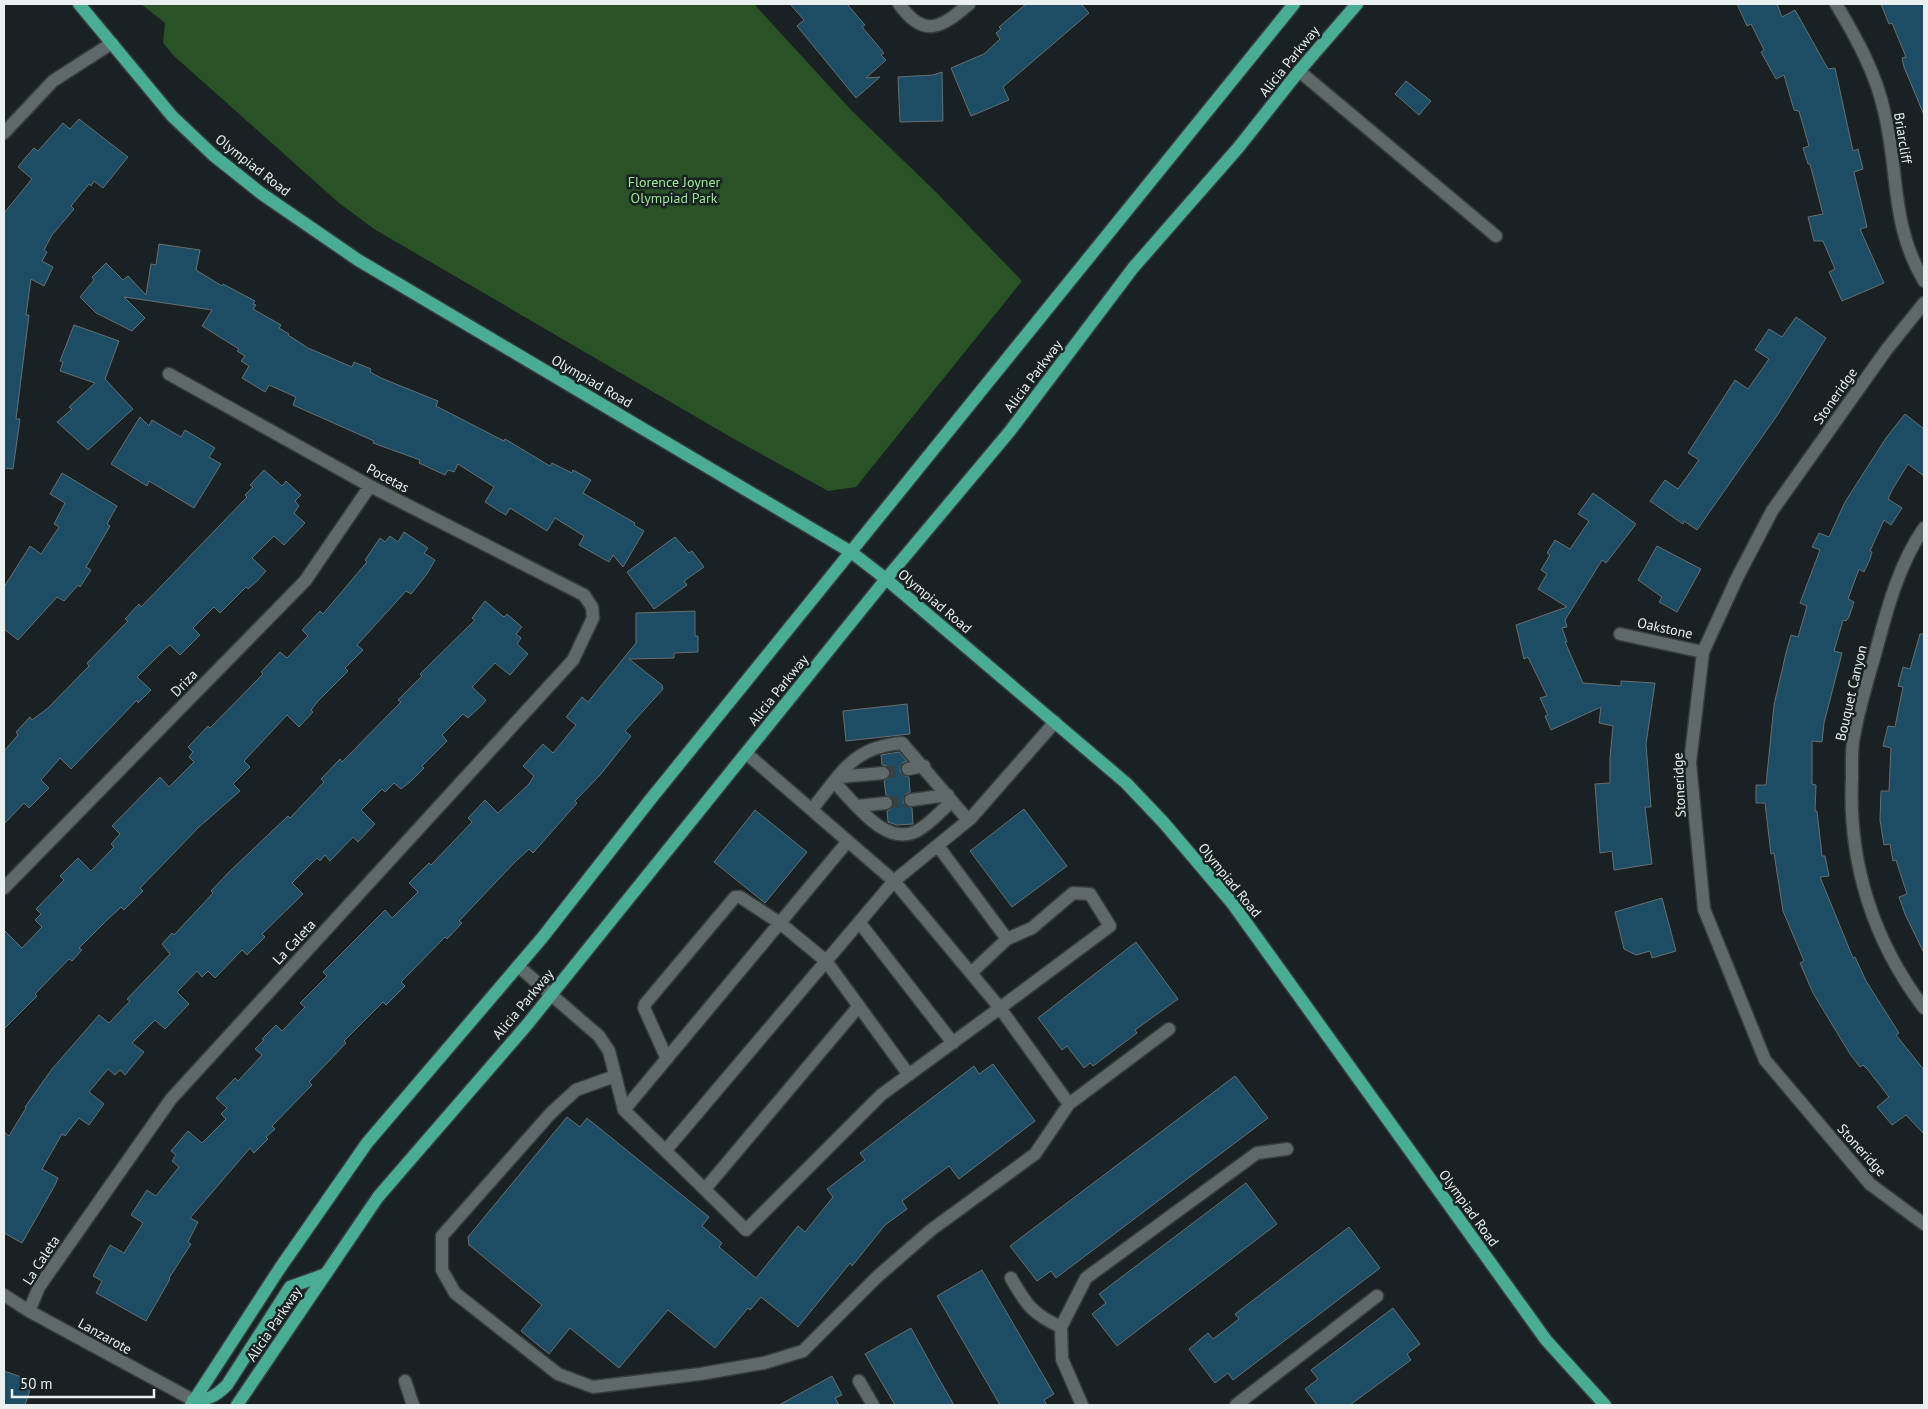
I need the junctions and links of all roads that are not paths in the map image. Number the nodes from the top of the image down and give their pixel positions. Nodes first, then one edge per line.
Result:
1 (79, 4) edge
2 (899, 4) edge
3 (969, 4) edge
4 (1294, 4) edge
5 (1357, 4) edge
6 (1836, 4) edge
7 (112, 43) junction
8 (1299, 71) junction
9 (4, 133) edge
10 (1496, 236) dead end
11 (1924, 281) edge
12 (1924, 303) edge
13 (169, 374) dead end
14 (370, 486) junction
15 (1924, 528) edge
16 (851, 552) junction
17 (886, 579) junction
18 (592, 606) joint
19 (1620, 634) dead end
20 (1703, 652) junction
21 (1055, 722) junction
22 (747, 754) junction
23 (924, 766) junction
24 (908, 769) tunnel mouth
25 (883, 772) tunnel mouth
26 (837, 780) junction
27 (950, 798) junction
28 (911, 800) tunnel mouth
29 (886, 803) tunnel mouth
30 (858, 806) junction
31 (812, 809) junction
32 (968, 820) junction
33 (848, 841) junction
34 (938, 846) junction
35 (894, 881) junction
36 (4, 888) edge
37 (859, 922) junction
38 (780, 923) junction
39 (1008, 940) junction
40 (826, 961) junction
41 (518, 966) junction
42 (970, 973) junction
43 (551, 995) junction
44 (859, 1006) junction
45 (1000, 1008) junction
46 (1924, 1008) edge
47 (1170, 1029) dead end
48 (953, 1043) junction
49 (667, 1059) junction
50 (909, 1075) junction
51 (616, 1076) junction
52 (1069, 1104) junction
53 (624, 1110) junction
54 (1287, 1149) dead end
55 (666, 1150) junction
56 (705, 1189) junction
57 (1924, 1224) edge
58 (326, 1274) junction
59 (1011, 1278) dead end
60 (4, 1295) edge
61 (1377, 1296) dead end
62 (29, 1311) junction
63 (1061, 1327) junction
64 (405, 1380) dead end
65 (859, 1381) dead end
66 (194, 1404) edge
67 (237, 1405) edge
68 (413, 1405) edge
69 (873, 1405) edge
70 (1082, 1405) edge
71 (1236, 1405) edge
72 (1605, 1405) edge

1 - 7 main road, Olympiad Road
2 - 3 street
4 - 16 main road, Alicia Parkway
5 - 8 main road, Alicia Parkway
6 - 11 street, Briarcliff
7 - 9 street
7 - 16 main road, Olympiad Road
8 - 10 street
8 - 17 main road, Alicia Parkway
12 - 20 street, Stoneridge
13 - 14 street, Pocetas
14 - 18 street, Pocetas
14 - 36 street, Driza
15 - 46 street, Bouquet Canyon
16 - 17 main road, Olympiad Road
16 - 41 main road, Alicia Parkway
17 - 21 main road, Olympiad Road
17 - 22 main road, Alicia Parkway
18 - 62 street, La Caleta
19 - 20 street, Oakstone
20 - 57 street, Stoneridge
21 - 32 street
21 - 72 main road, Olympiad Road
22 - 31 street
22 - 43 main road, Alicia Parkway
23 - 24 street
23 - 26 street
23 - 27 street
25 - 26 street
26 - 30 street
26 - 31 street
27 - 28 street
27 - 30 street
27 - 32 street
29 - 30 street
31 - 33 street
32 - 34 street
33 - 35 street
33 - 38 street
34 - 35 street
34 - 39 street
35 - 37 street
35 - 42 street
37 - 40 street
37 - 48 street
38 - 40 street
38 - 49 street
38 - 49 street
39 - 42 street
39 - 45 street
40 - 44 street
40 - 55 street
41 - 43 street
41 - 66 main road, Alicia Parkway
42 - 45 street
43 - 51 street
43 - 58 main road, Alicia Parkway
44 - 50 street
44 - 56 street
45 - 48 street
45 - 52 street
47 - 52 street
48 - 50 street
49 - 53 street
50 - 56 street
51 - 52 street
51 - 53 street
53 - 55 street
54 - 63 street
55 - 56 street
58 - 66 main road
58 - 67 main road, Alicia Parkway
59 - 63 street
60 - 62 street, Lanzarote
61 - 71 street
62 - 66 street, Lanzarote
63 - 70 street
64 - 68 street
65 - 69 street

